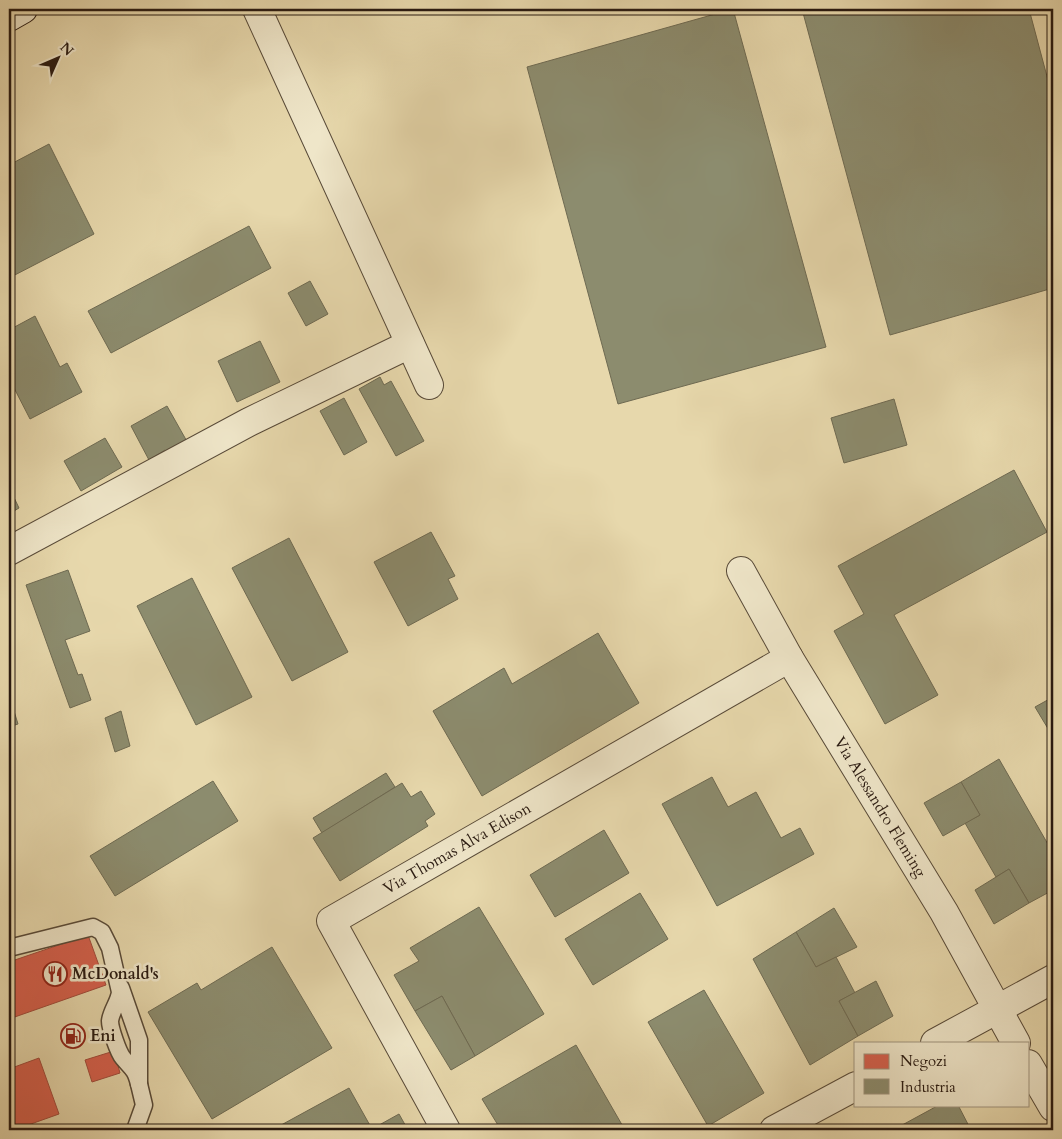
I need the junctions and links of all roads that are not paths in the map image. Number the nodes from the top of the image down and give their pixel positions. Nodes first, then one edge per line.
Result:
1 (23, 9) edge
2 (257, 9) edge
3 (9, 17) edge
4 (410, 344) junction
5 (429, 386) dead end
6 (9, 551) edge
7 (740, 571) dead end
8 (789, 658) junction
9 (9, 948) edge
10 (1053, 979) edge
11 (119, 984) junction
12 (997, 1009) junction
13 (936, 1042) edge
14 (1015, 1042) edge
15 (1030, 1067) edge
16 (139, 1084) junction
17 (854, 1087) edge
18 (1053, 1107) edge
19 (135, 1130) edge
20 (446, 1130) edge
21 (774, 1130) edge

1 - 3 street
2 - 4 street
4 - 5 street
4 - 6 street
7 - 8 street, Via Alessandro Fleming
8 - 12 street, Via Alessandro Fleming
8 - 20 street, Via Thomas Alva Edison
9 - 11 lane
10 - 12 street
11 - 16 lane
11 - 16 lane
12 - 13 street
12 - 14 street, Via Alessandro Fleming
15 - 18 street
16 - 19 lane
17 - 21 street

